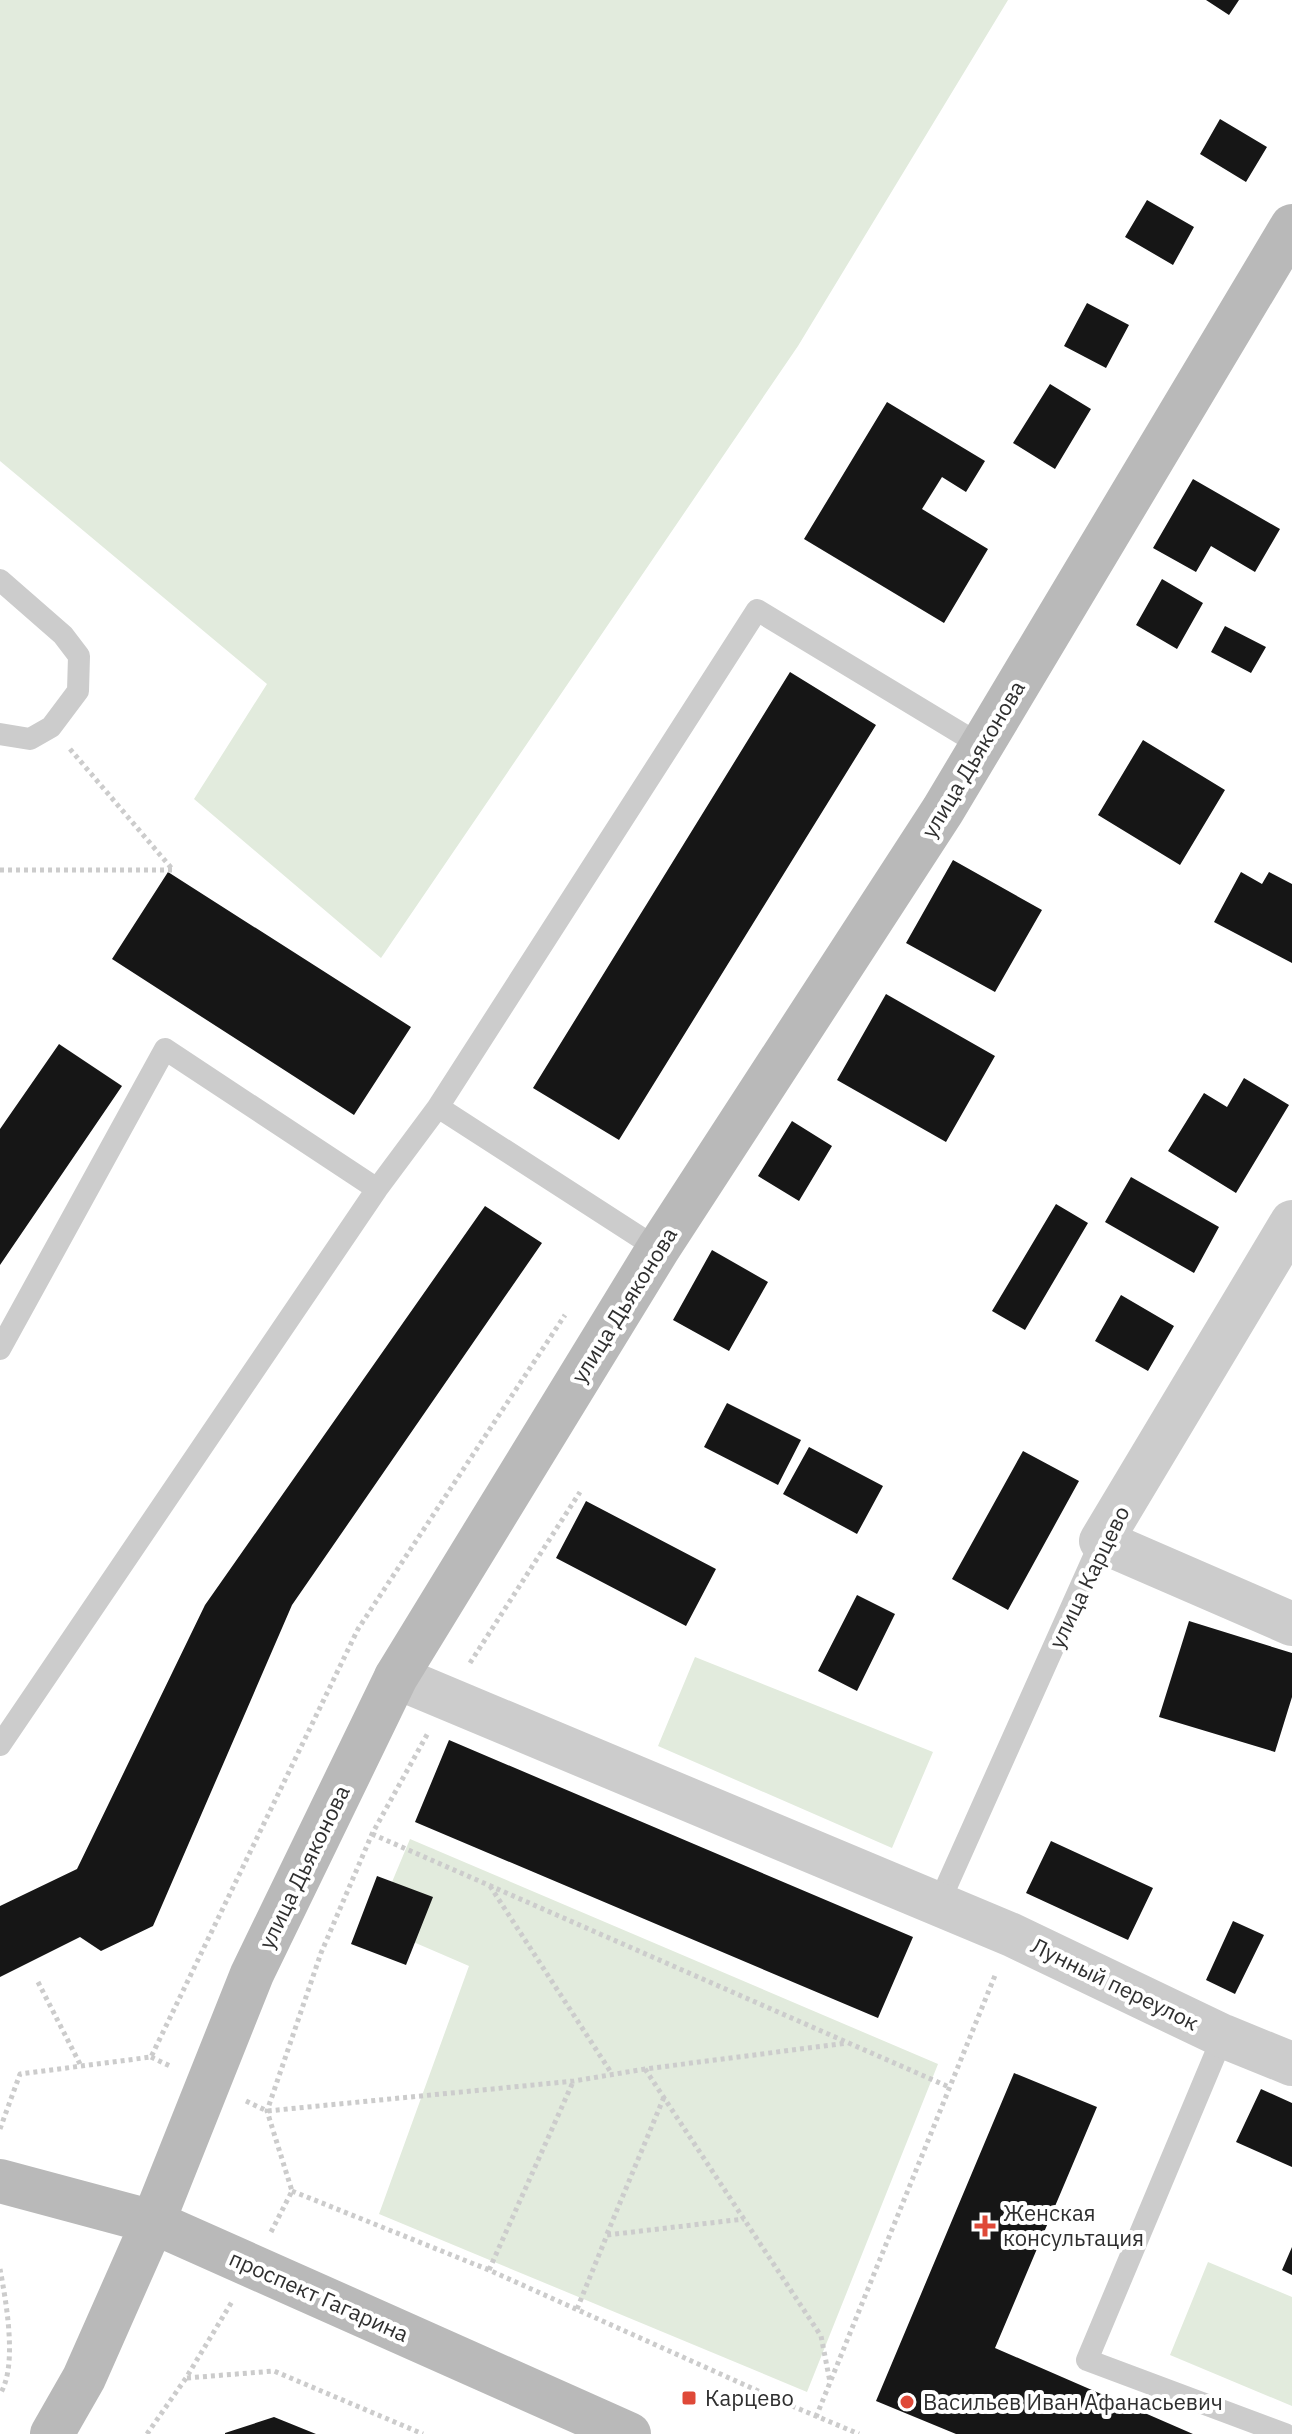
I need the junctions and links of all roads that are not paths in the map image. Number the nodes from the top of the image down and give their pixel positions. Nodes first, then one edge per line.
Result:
1 (1292, 226) edge
2 (0, 580) edge
3 (0, 734) edge
4 (982, 746) junction
5 (438, 1107) junction
6 (377, 1189) junction
7 (1292, 1222) edge
8 (658, 1249) junction
9 (0, 1349) edge
10 (1101, 1541) junction
11 (1292, 1624) edge
12 (396, 1677) junction
13 (0, 1745) edge
14 (938, 1905) junction
15 (1223, 2036) junction
16 (1292, 2064) edge
17 (0, 2181) edge
18 (153, 2222) junction
19 (52, 2434) edge
20 (629, 2434) edge
21 (1285, 2434) edge

1 - 4 main road, улица Дьяконова
2 - 3 lane
4 - 5 lane
4 - 8 main road, улица Дьяконова
5 - 6 lane
5 - 8 lane
6 - 9 lane
6 - 13 lane
7 - 10 street, улица Карцево
8 - 12 main road, улица Дьяконова
10 - 11 street
10 - 14 lane, улица Карцево
12 - 14 street, Лунный переулок
12 - 18 main road, улица Дьяконова
14 - 15 street, Лунный переулок
15 - 16 street, Лунный переулок
15 - 21 lane
17 - 18 main road, проспект Гагарина
18 - 19 main road, улица Дьяконова
18 - 20 main road, проспект Гагарина

